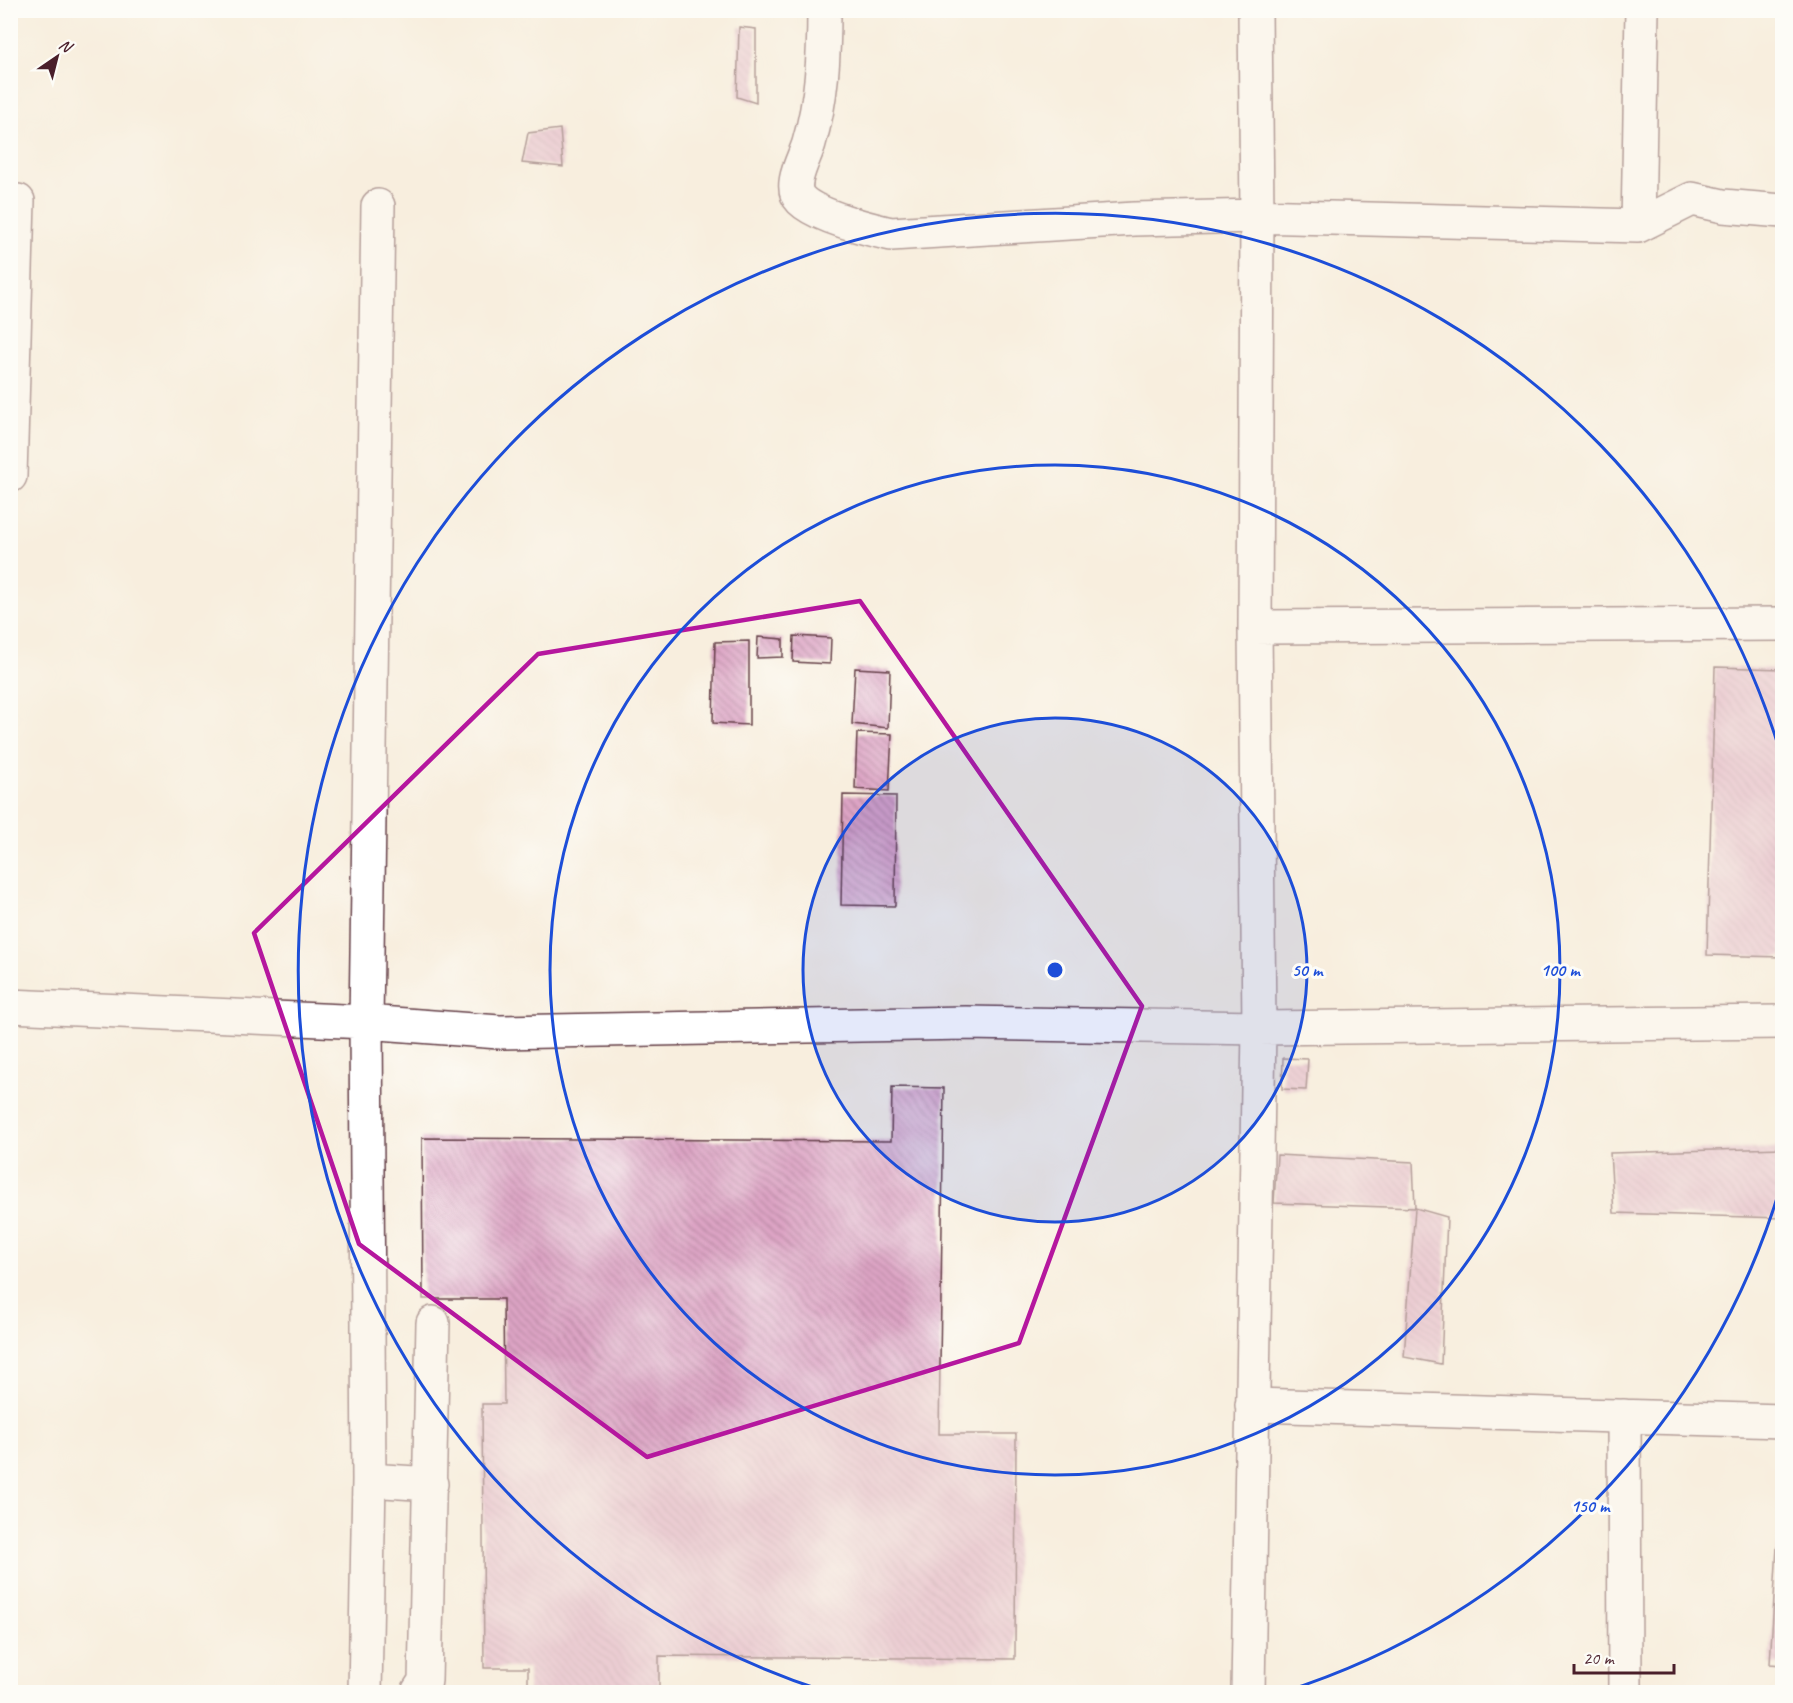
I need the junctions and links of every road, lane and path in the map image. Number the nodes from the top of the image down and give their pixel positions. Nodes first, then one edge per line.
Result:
1 (824, 10) edge
2 (1255, 10) edge
3 (1642, 10) edge
4 (18, 201) dead end
5 (378, 206) dead end
6 (1782, 211) edge
7 (1257, 216) junction
8 (1638, 226) junction
9 (10, 476) edge
10 (1782, 624) edge
11 (1255, 627) junction
12 (10, 1006) edge
13 (366, 1022) junction
14 (1782, 1022) edge
15 (1259, 1028) junction
16 (433, 1323) dead end
17 (1252, 1405) junction
18 (1624, 1416) junction
19 (1782, 1421) edge
20 (369, 1480) junction
21 (431, 1484) junction
22 (365, 1692) edge
23 (418, 1692) edge
24 (1248, 1692) edge
25 (1625, 1692) edge

1 - 7 street
2 - 7 street
3 - 8 street
4 - 9 street
5 - 13 street
6 - 8 street
7 - 8 street
7 - 11 street
10 - 11 street
11 - 15 street
12 - 13 street
13 - 15 street
13 - 20 street
14 - 15 street
15 - 17 street
16 - 21 street
17 - 18 street
17 - 24 street
18 - 19 street
18 - 25 street
20 - 21 street
20 - 22 street
21 - 23 street

